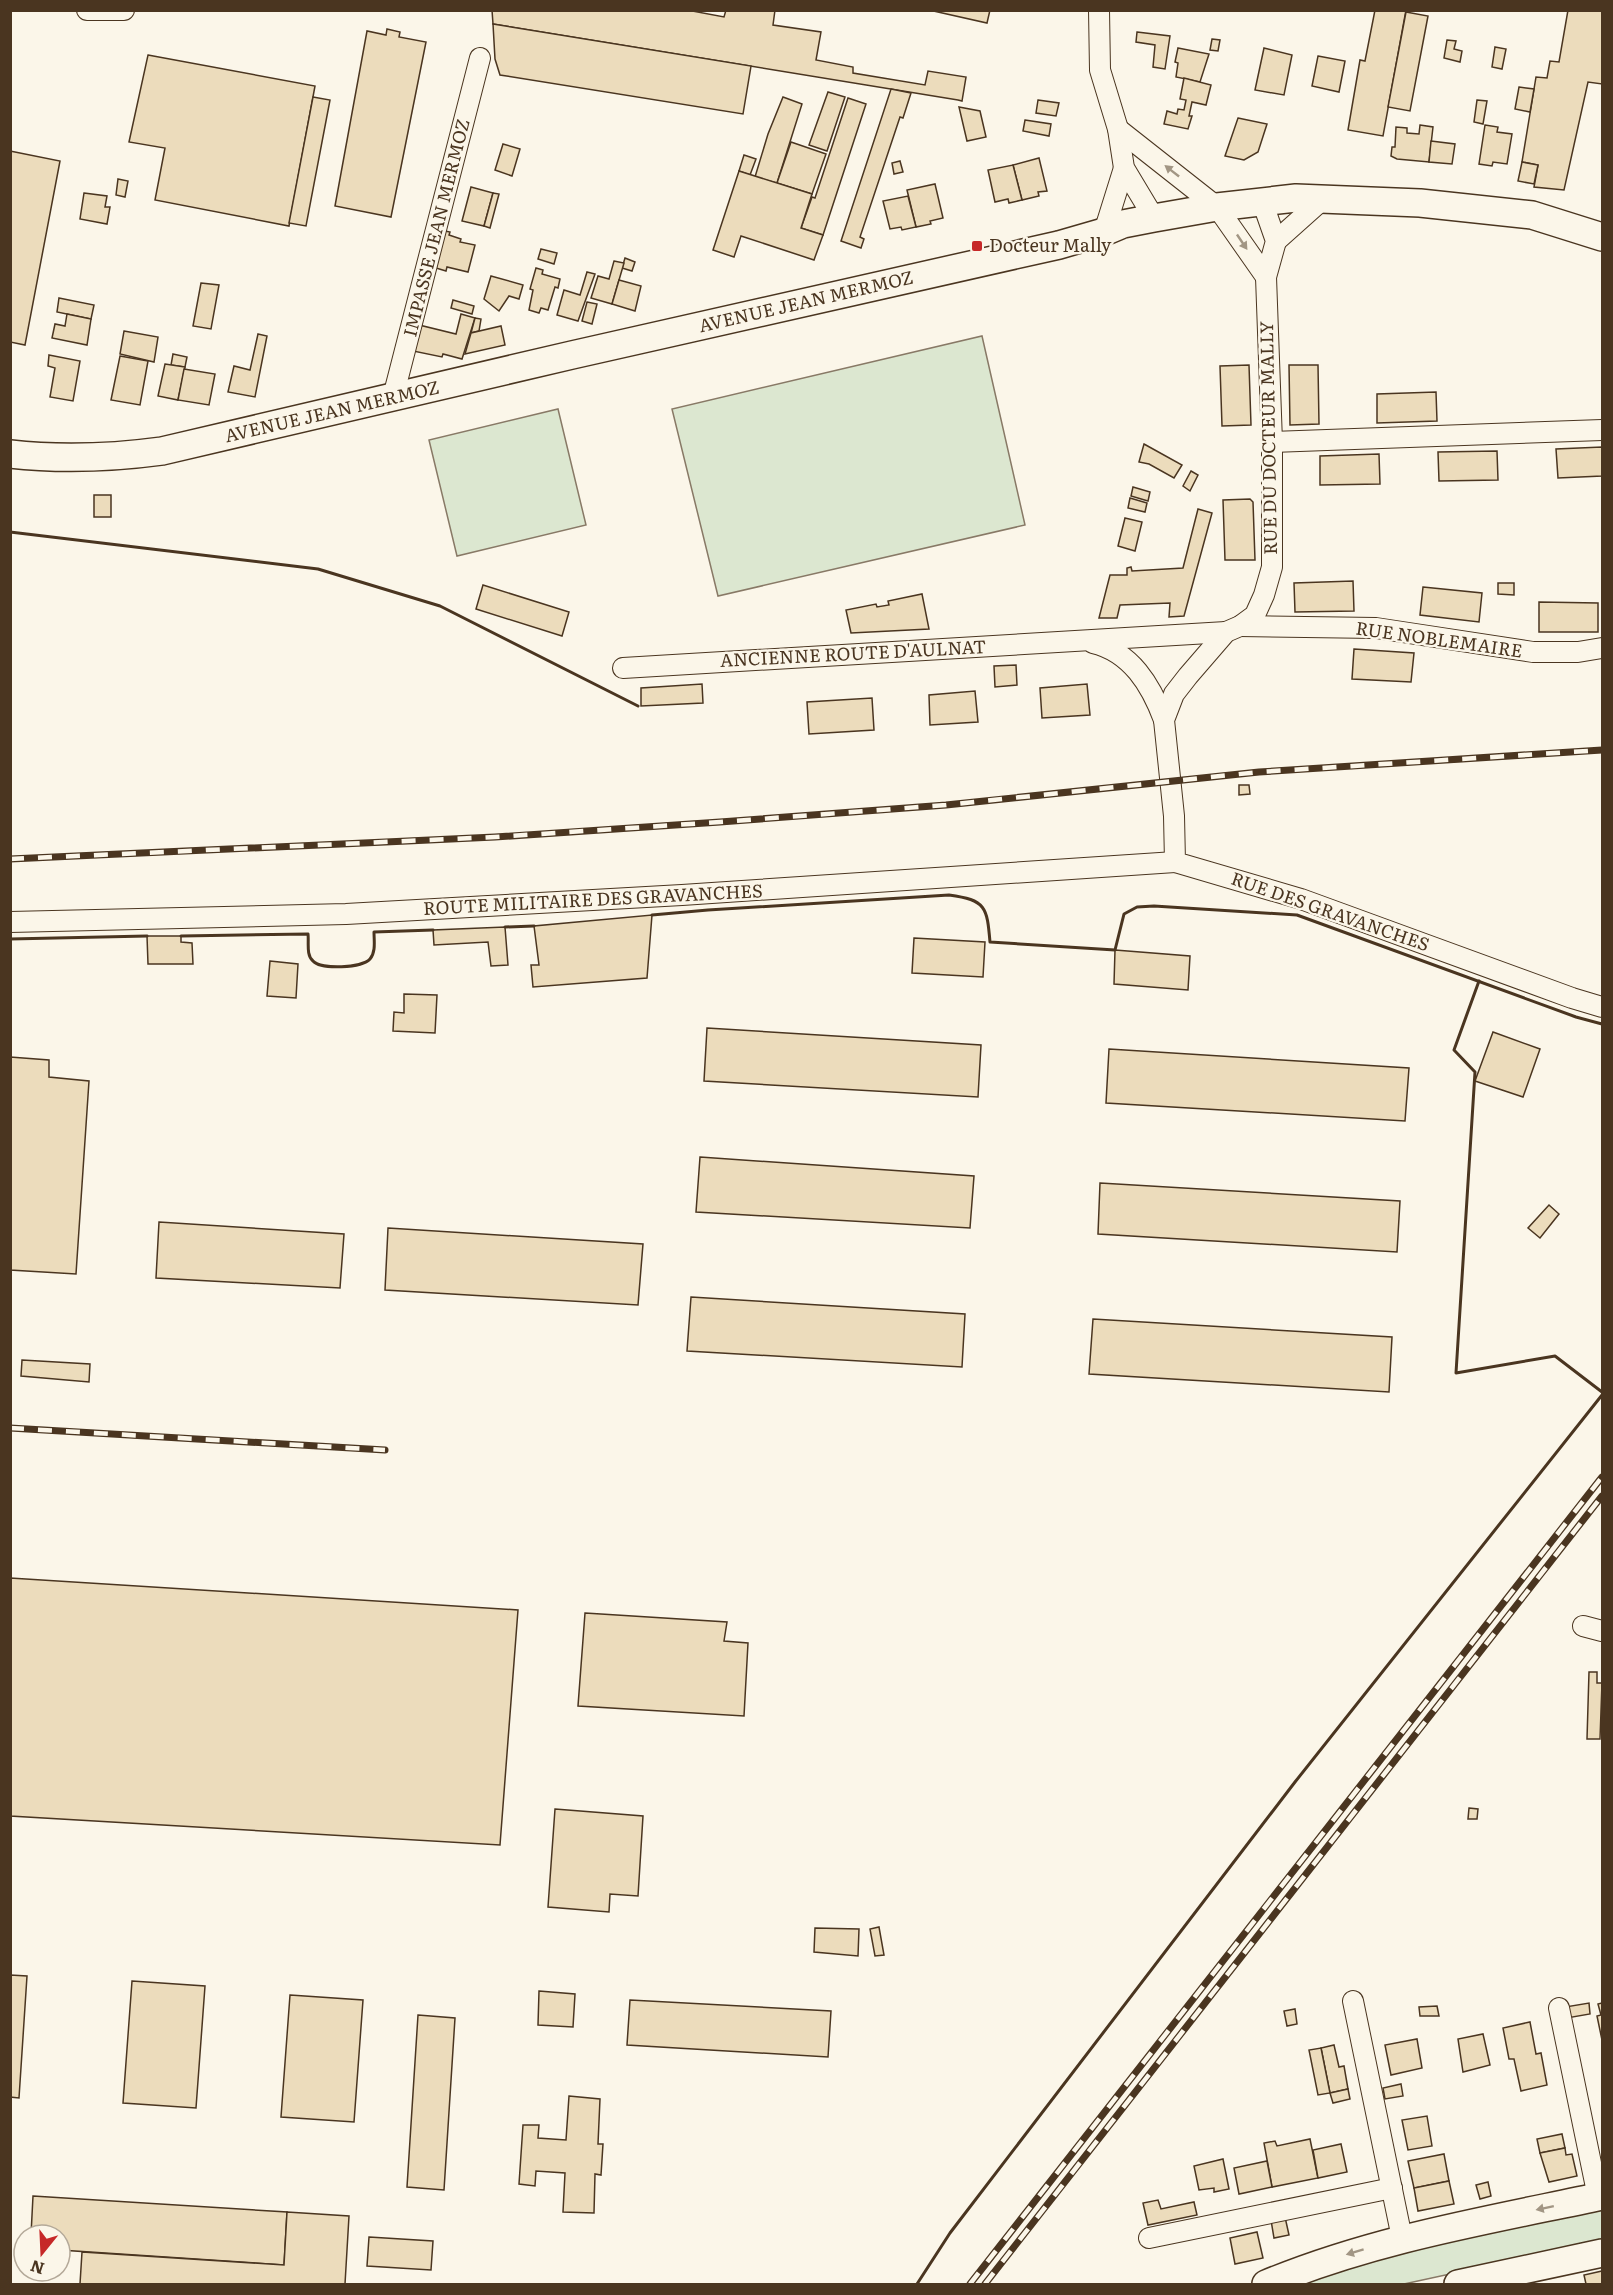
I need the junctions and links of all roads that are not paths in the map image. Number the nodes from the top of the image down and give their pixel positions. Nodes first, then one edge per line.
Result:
1 (87, 10) edge
2 (124, 10) edge
3 (1099, 10) edge
4 (480, 58) dead end
5 (1118, 129) junction
6 (1124, 168) junction
7 (1323, 199) junction
8 (1262, 201) junction
9 (1218, 207) junction
10 (1154, 218) junction
11 (1104, 232) junction
12 (1602, 237) edge
13 (1276, 241) junction
14 (1266, 277) junction
15 (393, 398) junction
16 (1602, 430) edge
17 (1272, 442) junction
18 (10, 454) edge
19 (1233, 629) junction
20 (1084, 641) junction
21 (1602, 648) edge
22 (622, 668) dead end
23 (1165, 729) junction
24 (1175, 862) junction
25 (10, 922) edge
26 (1602, 1007) edge
27 (1583, 1626) dead end
28 (1602, 1631) edge
29 (1353, 2001) dead end
30 (1559, 2008) dead end
31 (1392, 2188) junction
32 (1600, 2197) edge
33 (1149, 2238) dead end
34 (1402, 2238) junction
35 (1602, 2253) edge
36 (1266, 2284) edge
37 (1458, 2284) edge

1 - 2 street
3 - 5 street
4 - 15 street, IMPASSE JEAN MERMOZ
5 - 6 street
9 -> 5 street
6 - 10 street
6 - 11 street
7 - 8 main road, AVENUE JEAN MERMOZ
7 - 12 main road, AVENUE JEAN MERMOZ
7 - 13 street
8 - 9 main road, AVENUE JEAN MERMOZ
8 - 13 street
9 - 10 main road, AVENUE JEAN MERMOZ
9 -> 14 street
10 - 11 main road, AVENUE JEAN MERMOZ
11 - 15 main road, AVENUE JEAN MERMOZ
13 - 14 street, RUE DU DOCTEUR MALLY
14 - 17 street, RUE DU DOCTEUR MALLY
15 - 18 main road, AVENUE JEAN MERMOZ
16 - 17 street
17 - 19 street, RUE DU DOCTEUR MALLY
19 - 20 street, ANCIENNE ROUTE D'AULNAT
19 - 21 street, RUE NOBLEMAIRE
19 - 23 street, RUE DU DOCTEUR MALLY
20 - 22 street, ANCIENNE ROUTE D'AULNAT
20 - 23 street, ANCIENNE ROUTE D'AULNAT
23 - 24 street
24 - 25 street, ROUTE MILITAIRE DES GRAVANCHES
24 - 26 street, RUE DES GRAVANCHES
27 - 28 street
29 - 31 street
30 - 32 street
31 - 33 street
31 - 34 street
32 -> 34 main road
34 -> 36 main road
35 - 37 main road

